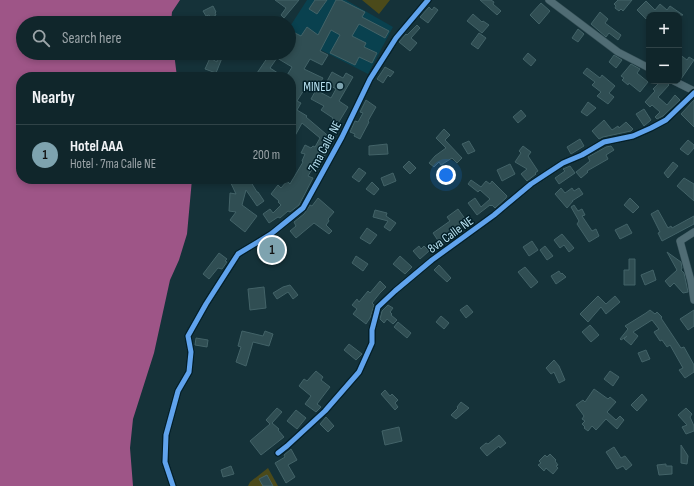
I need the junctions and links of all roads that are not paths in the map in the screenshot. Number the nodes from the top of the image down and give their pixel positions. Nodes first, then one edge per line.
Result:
1 (428, 0) edge
2 (550, 0) edge
3 (646, 66) edge
4 (679, 84) edge
5 (694, 92) edge
6 (694, 232) edge
7 (694, 300) edge
8 (278, 453) dead end
9 (173, 486) edge

1 - 9 street, 7ma Calle NE
2 - 3 street
4 - 5 street
5 - 8 street, 8va Calle NE
6 - 7 street

